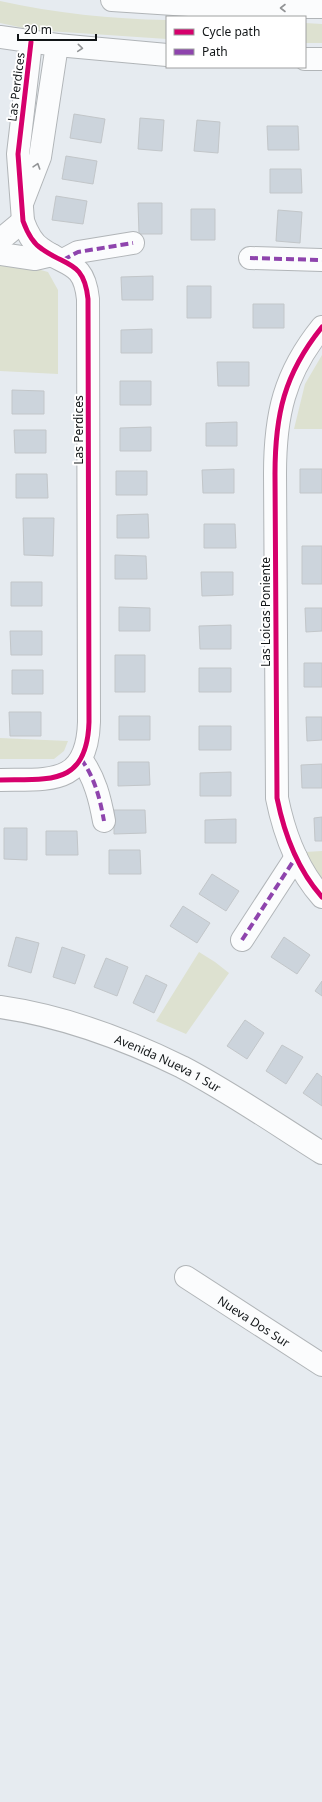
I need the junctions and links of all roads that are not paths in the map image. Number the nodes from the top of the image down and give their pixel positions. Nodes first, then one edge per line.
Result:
1 (112, 0) edge
2 (245, 4) edge
3 (322, 7) edge
4 (0, 37) edge
5 (32, 42) junction
6 (57, 45) junction
7 (166, 55) edge
8 (306, 59) edge
9 (322, 59) edge
10 (23, 211) junction
11 (0, 240) edge
12 (133, 243) dead end
13 (0, 254) edge
14 (58, 257) junction
15 (250, 258) dead end
16 (322, 260) edge
17 (322, 327) edge
18 (81, 759) junction
19 (0, 780) edge
20 (104, 821) dead end
21 (296, 857) junction
22 (322, 897) edge
23 (242, 940) dead end
24 (0, 1007) edge
25 (322, 1153) edge
26 (186, 1277) dead end
27 (322, 1365) edge

1 - 2 street
3 -> 2 street
4 - 5 street
5 - 6 street
5 - 10 street, Las Perdices
6 -> 7 street
10 -> 6 street
8 - 9 street
10 - 11 street
10 - 14 street, Las Perdices
12 - 14 street
13 - 14 street
14 - 18 street, Las Perdices
15 - 16 street
17 - 21 street, Las Loicas Poniente
18 - 19 street, Las Perdices
18 - 20 street
21 - 22 street, Las Loicas Poniente
21 - 23 street
24 - 25 street, Avenida Nueva 1 Sur
26 - 27 street, Nueva Dos Sur

